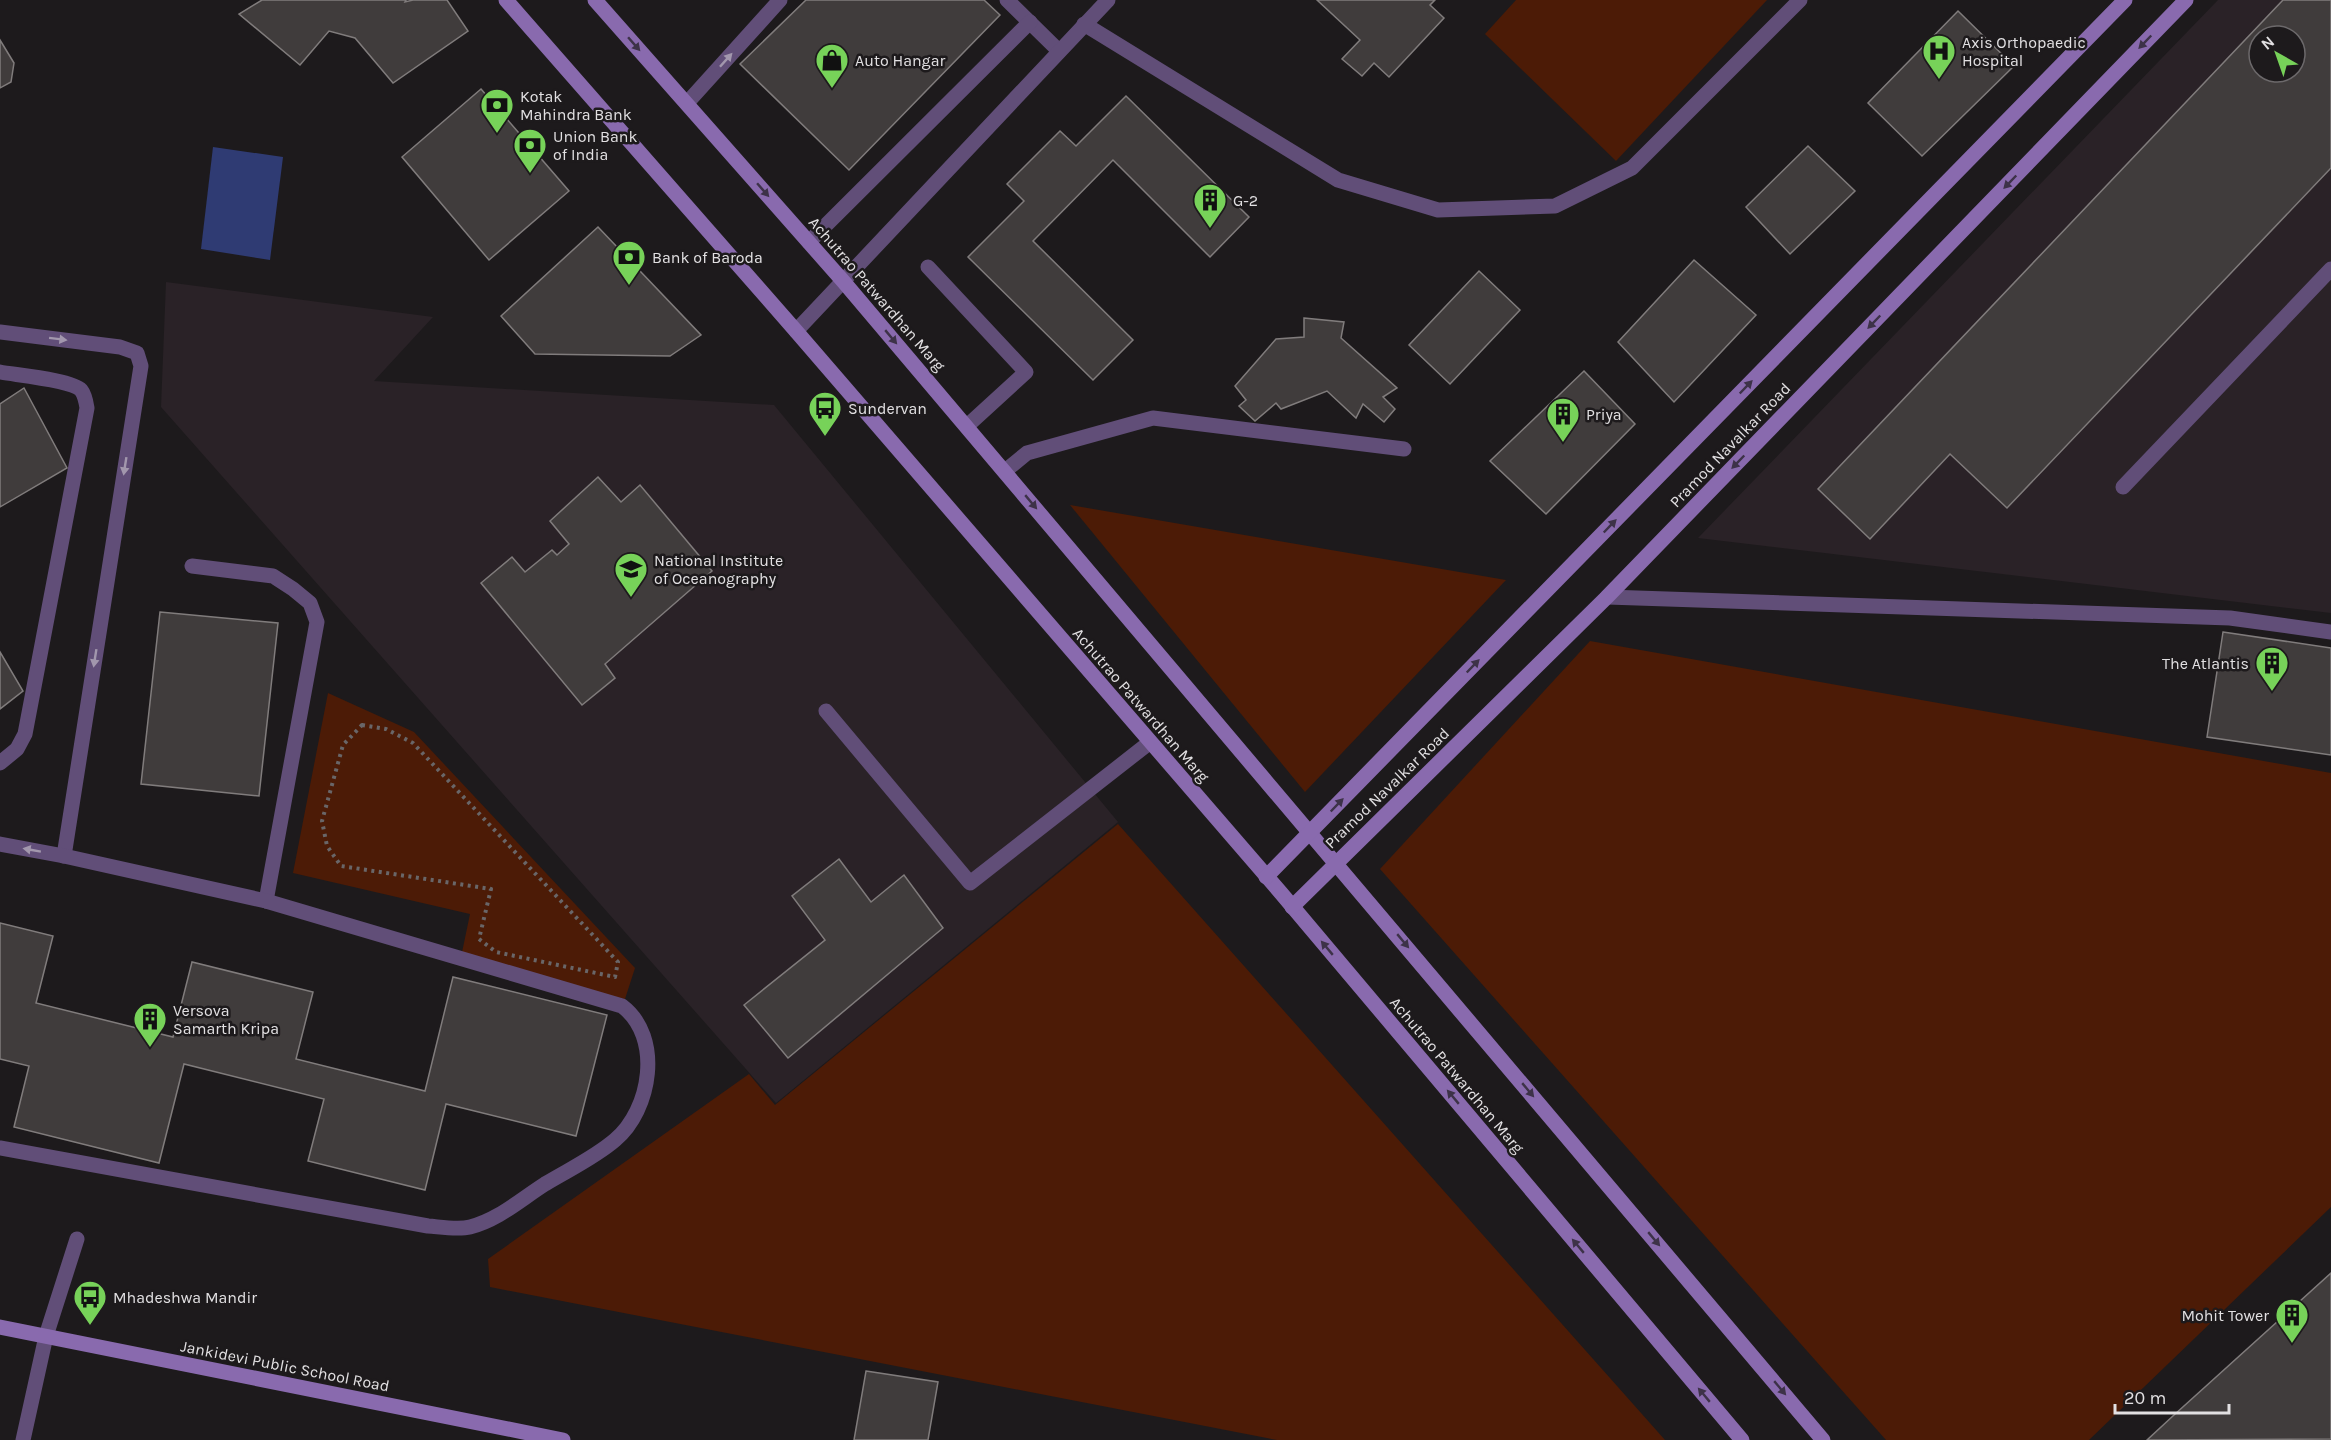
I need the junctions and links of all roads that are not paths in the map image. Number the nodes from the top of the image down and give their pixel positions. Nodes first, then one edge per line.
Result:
1 (506, 0) edge
2 (595, 0) edge
3 (780, 0) edge
4 (1007, 0) edge
5 (1108, 0) edge
6 (1800, 0) edge
7 (2125, 0) edge
8 (2186, 0) edge
9 (1030, 22) junction
10 (1084, 24) junction
11 (1059, 51) junction
12 (687, 103) junction
13 (809, 242) junction
14 (928, 267) dead end
15 (2331, 269) edge
16 (843, 281) junction
17 (796, 331) junction
18 (0, 332) edge
19 (0, 372) edge
20 (967, 426) junction
21 (1404, 449) dead end
22 (1005, 471) junction
23 (2123, 487) dead end
24 (192, 566) dead end
25 (1607, 597) junction
26 (2331, 632) edge
27 (826, 711) dead end
28 (1149, 743) junction
29 (0, 763) edge
30 (1311, 832) junction
31 (0, 844) edge
32 (64, 856) junction
33 (1337, 863) junction
34 (1266, 877) junction
35 (266, 901) junction
36 (1292, 907) junction
37 (0, 1148) edge
38 (76, 1239) dead end
39 (0, 1328) edge
40 (46, 1336) junction
41 (23, 1440) edge
42 (563, 1440) edge
43 (1742, 1440) edge
44 (1823, 1440) edge

1 - 17 main road, Achutrao Patwardhan Marg
2 -> 12 main road, Achutrao Patwardhan Marg
12 -> 3 street
4 - 9 street
5 - 10 street
6 - 10 street
30 -> 7 main road, Pramod Navalkar Road
8 -> 25 main road, Pramod Navalkar Road
9 - 11 street
9 - 13 street
10 - 11 street
11 - 16 street
12 -> 13 main road, Achutrao Patwardhan Marg
13 - 16 main road, Achutrao Patwardhan Marg
14 - 20 street
15 - 23 street
16 - 17 street
16 -> 20 main road, Achutrao Patwardhan Marg
17 - 28 main road, Achutrao Patwardhan Marg
18 -> 32 street
19 - 29 street
20 - 22 main road, Achutrao Patwardhan Marg
21 - 22 street
22 -> 30 main road, Achutrao Patwardhan Marg
24 - 35 street
25 - 26 street
25 - 33 main road, Pramod Navalkar Road
27 - 28 street
28 - 34 main road, Achutrao Patwardhan Marg
30 - 33 main road, Achutrao Patwardhan Marg
30 - 34 main road, Pramod Navalkar Road
32 -> 31 street
32 - 35 street
33 - 36 main road, Pramod Navalkar Road
33 -> 44 main road, Achutrao Patwardhan Marg
34 - 36 main road, Achutrao Patwardhan Marg
35 - 37 street
43 -> 36 main road, Achutrao Patwardhan Marg
38 - 40 street
39 - 40 main road, Jankidevi Public School Road
40 - 41 street
40 - 42 main road, Jankidevi Public School Road

